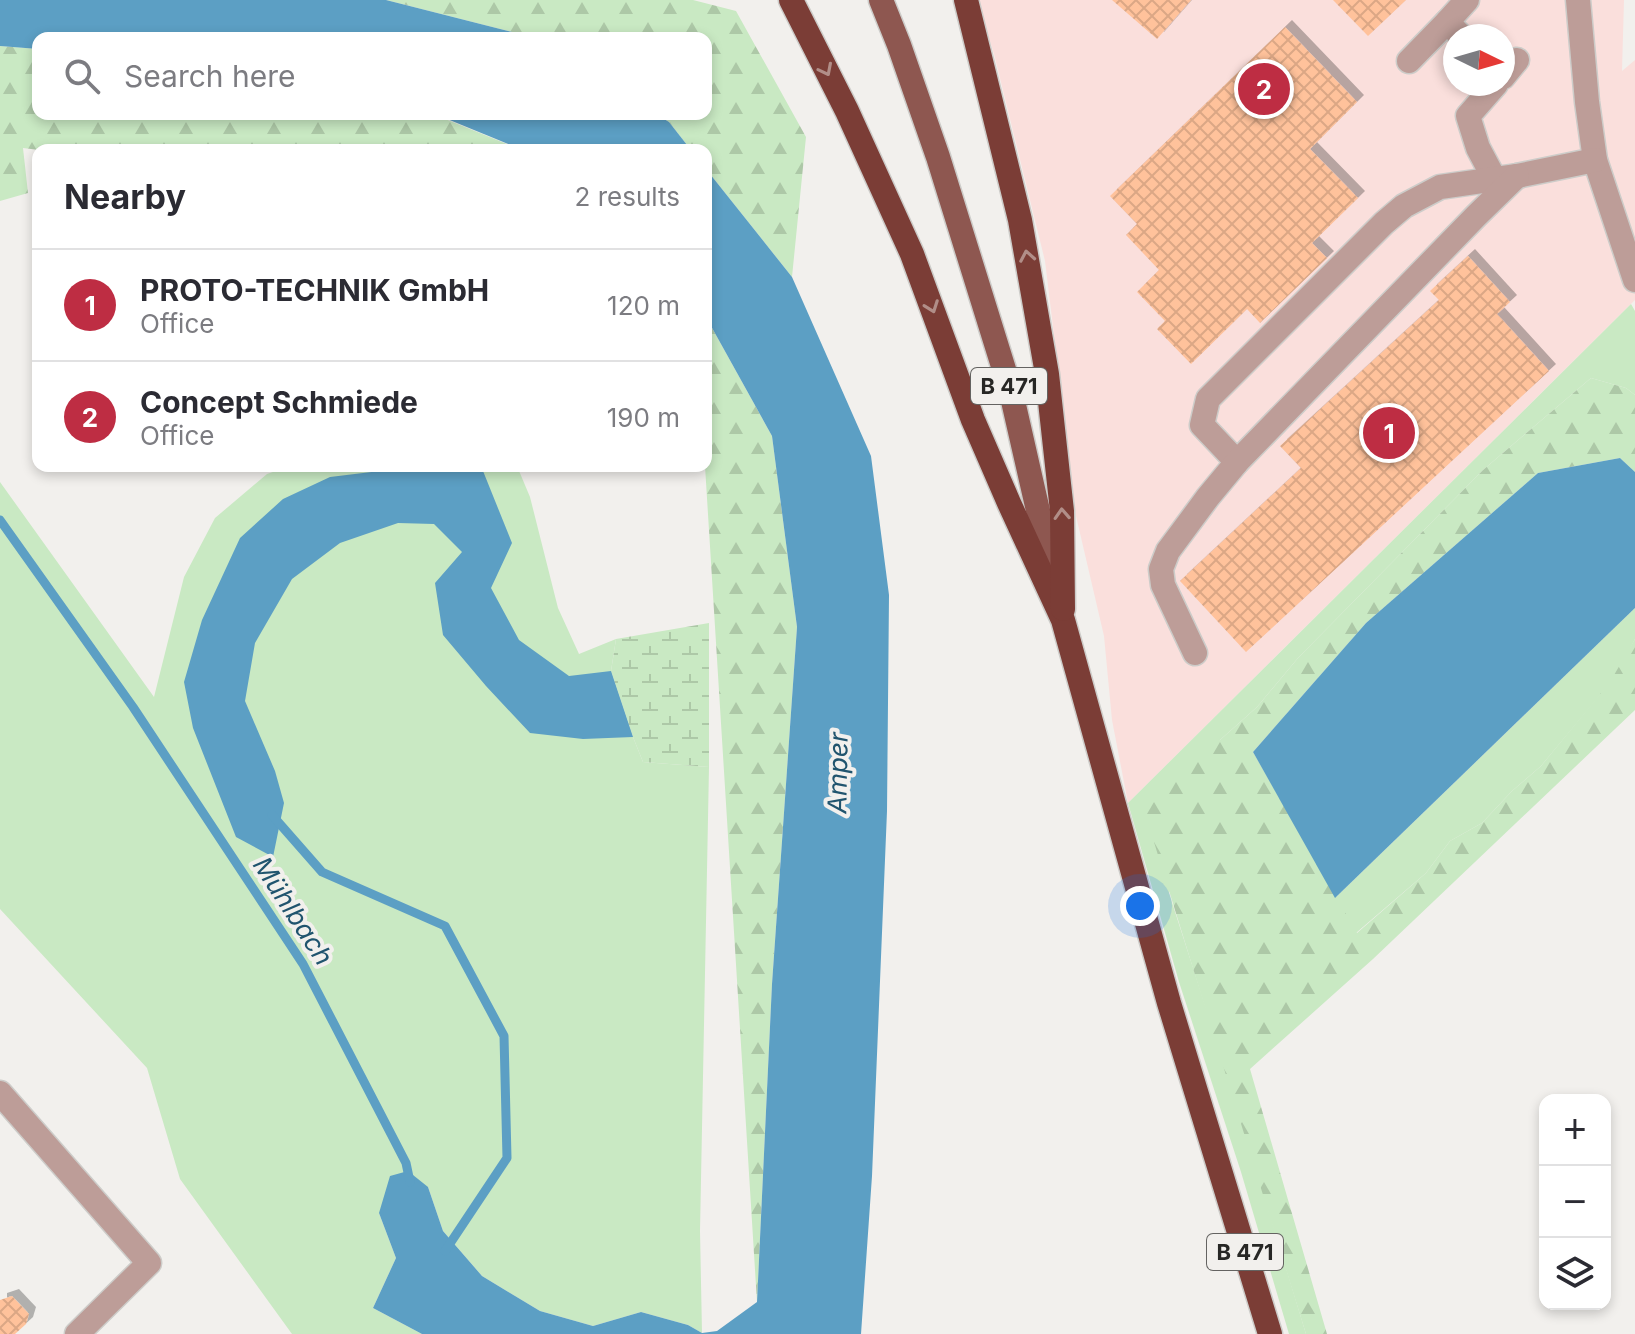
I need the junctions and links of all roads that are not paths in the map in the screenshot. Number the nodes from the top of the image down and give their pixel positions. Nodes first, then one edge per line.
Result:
1 (791, 0) edge
2 (881, 0) edge
3 (966, 0) edge
4 (1467, 0) edge
5 (1578, 0) edge
6 (1456, 24) edge
7 (1443, 37) edge
8 (1409, 61) dead end
9 (1486, 96) edge
10 (1595, 160) junction
11 (1506, 178) junction
12 (1635, 280) edge
13 (1237, 462) junction
14 (1063, 620) junction
15 (1195, 653) dead end
16 (0, 1093) edge
17 (77, 1334) edge
18 (1270, 1334) edge

1 -> 14 highway
2 - 14 main road, B 471
14 -> 3 highway
4 - 6 street
5 - 10 street
7 - 8 street
9 - 11 street
10 - 11 street
10 - 12 street
11 - 13 street
11 - 13 street
13 - 15 street
14 - 18 highway, B 471
16 - 17 street

